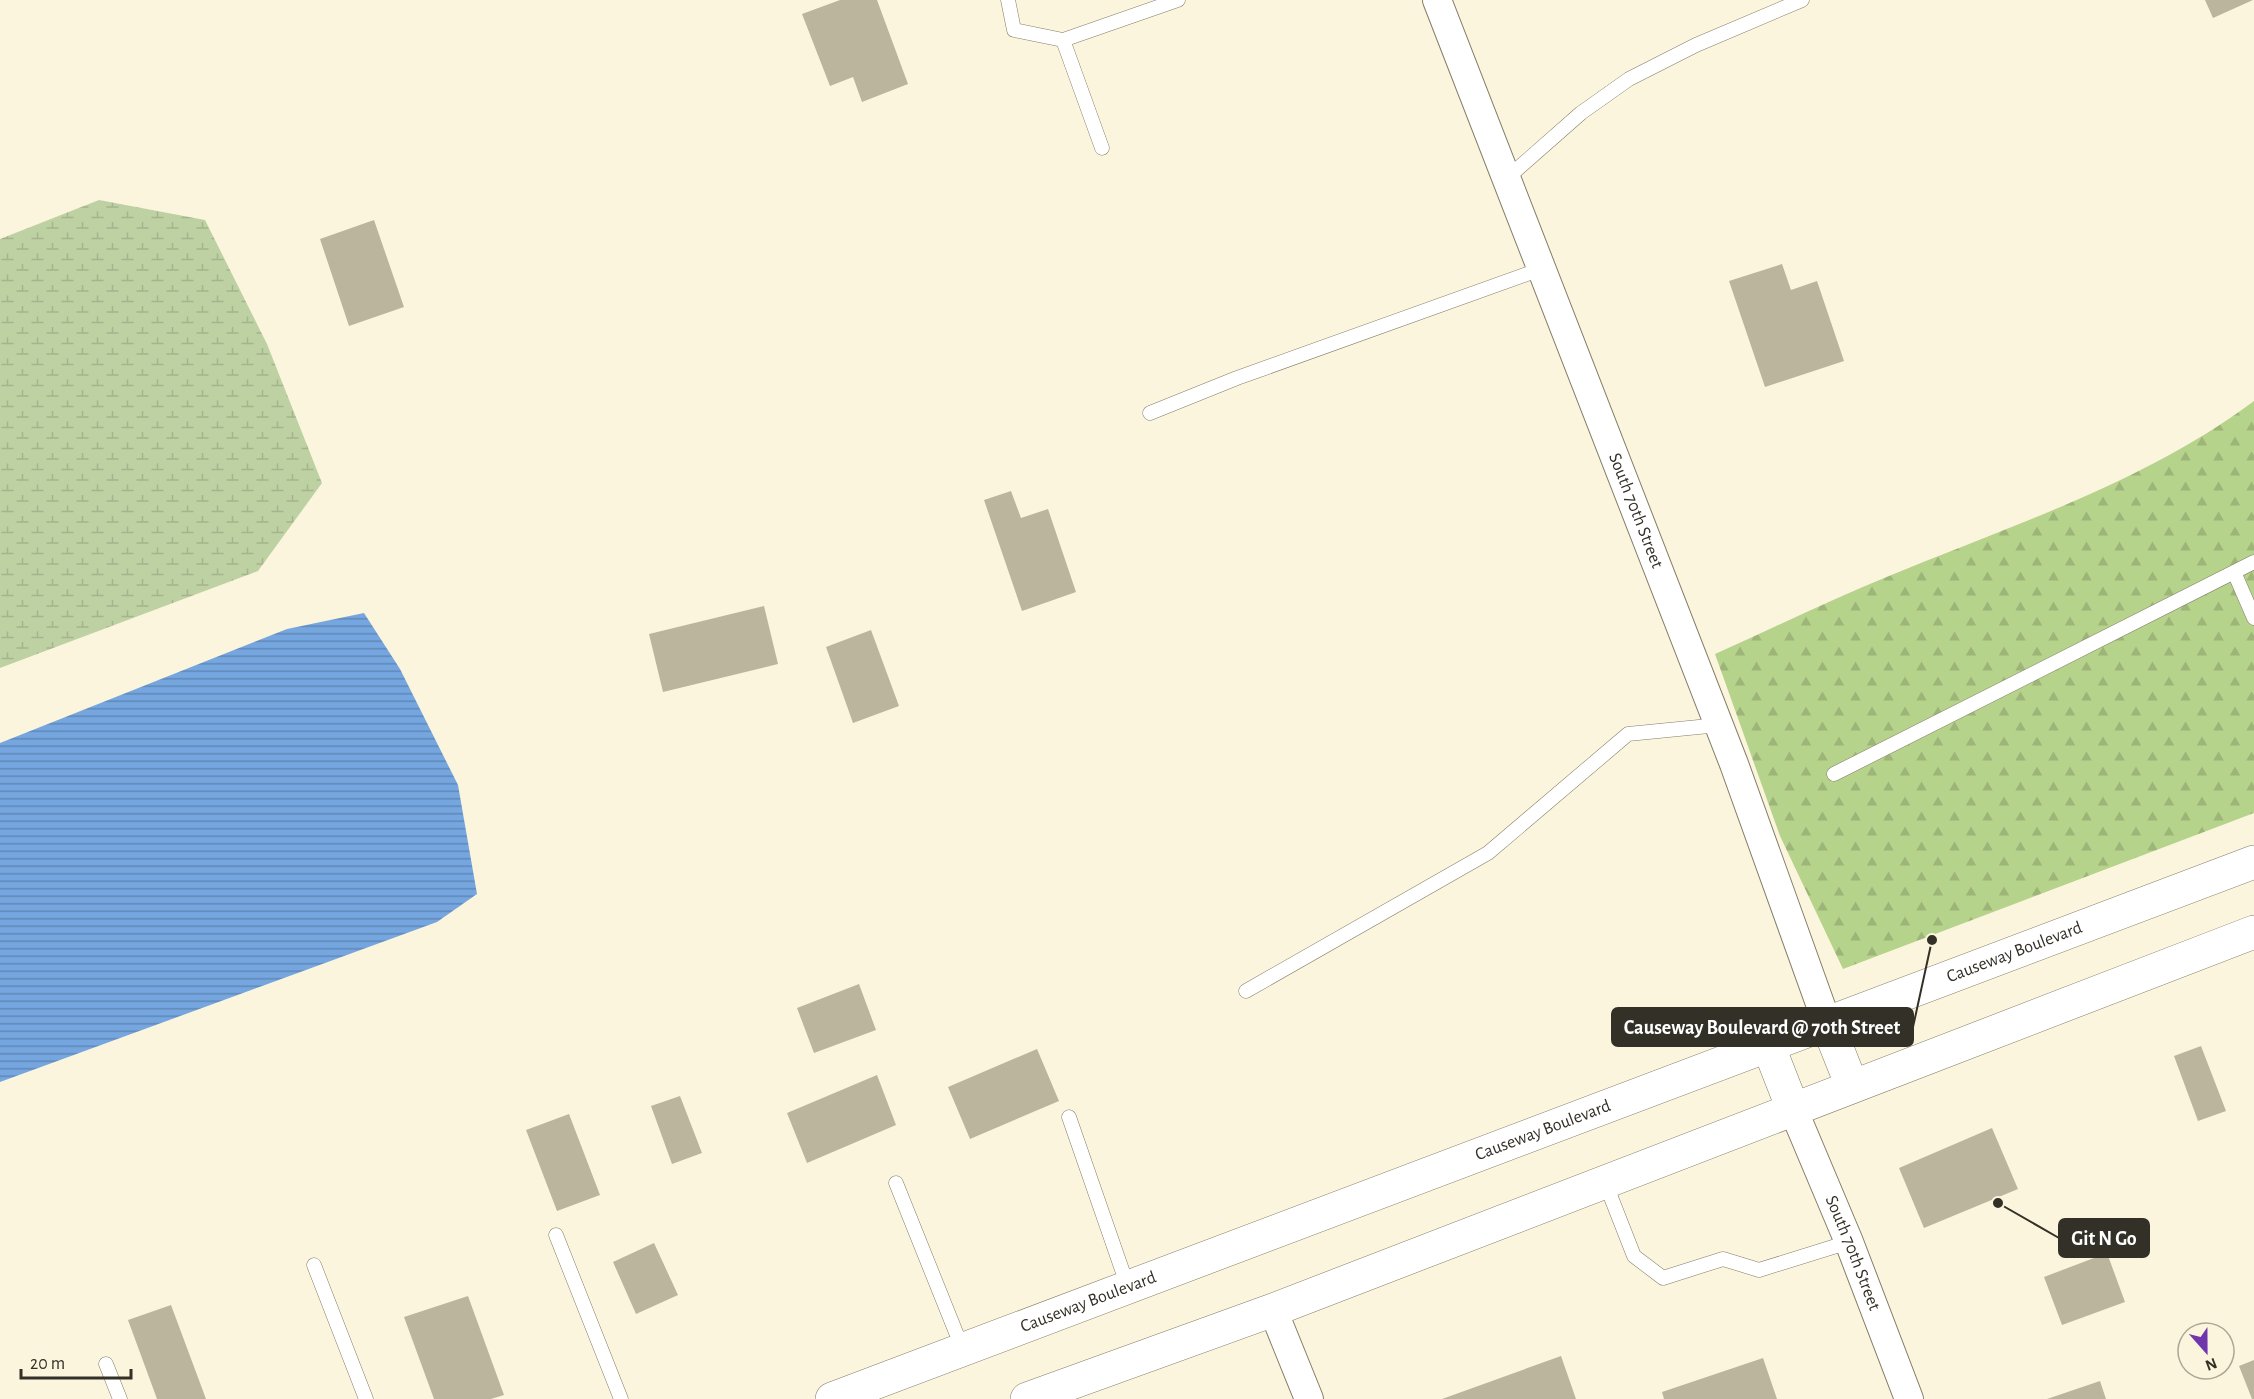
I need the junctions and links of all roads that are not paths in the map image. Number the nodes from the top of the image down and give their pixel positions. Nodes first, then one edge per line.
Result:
1 (1008, 0) edge
2 (1178, 0) edge
3 (1437, 0) edge
4 (1802, 0) edge
5 (1063, 40) junction
6 (1102, 148) dead end
7 (1506, 179) junction
8 (1541, 269) junction
9 (1150, 413) dead end
10 (2254, 562) edge
11 (2234, 572) junction
12 (2254, 618) edge
13 (1719, 725) junction
14 (1834, 774) dead end
15 (2254, 862) edge
16 (2254, 932) edge
17 (1246, 991) dead end
18 (1827, 1023) junction
19 (1768, 1045) junction
20 (1852, 1086) junction
21 (1793, 1109) junction
22 (1069, 1117) dead end
23 (1605, 1182) junction
24 (896, 1183) dead end
25 (556, 1235) dead end
26 (1849, 1242) junction
27 (314, 1265) dead end
28 (1128, 1287) junction
29 (1274, 1310) junction
30 (963, 1350) junction
31 (106, 1364) dead end
32 (120, 1399) edge
33 (366, 1399) edge
34 (621, 1399) edge
35 (832, 1399) edge
36 (1027, 1399) edge
37 (1309, 1399) edge
38 (1910, 1399) edge

1 - 5 lane
2 - 5 lane
3 - 7 street, South 70th Street
4 - 7 lane
5 - 6 lane
7 - 8 street, South 70th Street
8 - 9 lane
8 - 13 street, South 70th Street
10 - 11 lane
11 - 12 lane
11 - 14 lane
13 - 17 lane
13 - 18 street, South 70th Street
15 - 18 main road, Causeway Boulevard
16 - 20 main road
18 - 19 main road, Causeway Boulevard
18 - 20 main road
19 - 21 main road
19 - 28 main road, Causeway Boulevard
20 - 21 main road
21 - 23 main road
21 - 26 street, South 70th Street
22 - 28 lane
23 - 26 lane
23 - 29 main road
24 - 30 lane
25 - 34 lane
26 - 38 street, South 70th Street
27 - 33 lane
28 - 30 main road, Causeway Boulevard
29 - 36 main road
29 - 37 street
30 - 35 main road, Causeway Boulevard
31 - 32 lane

